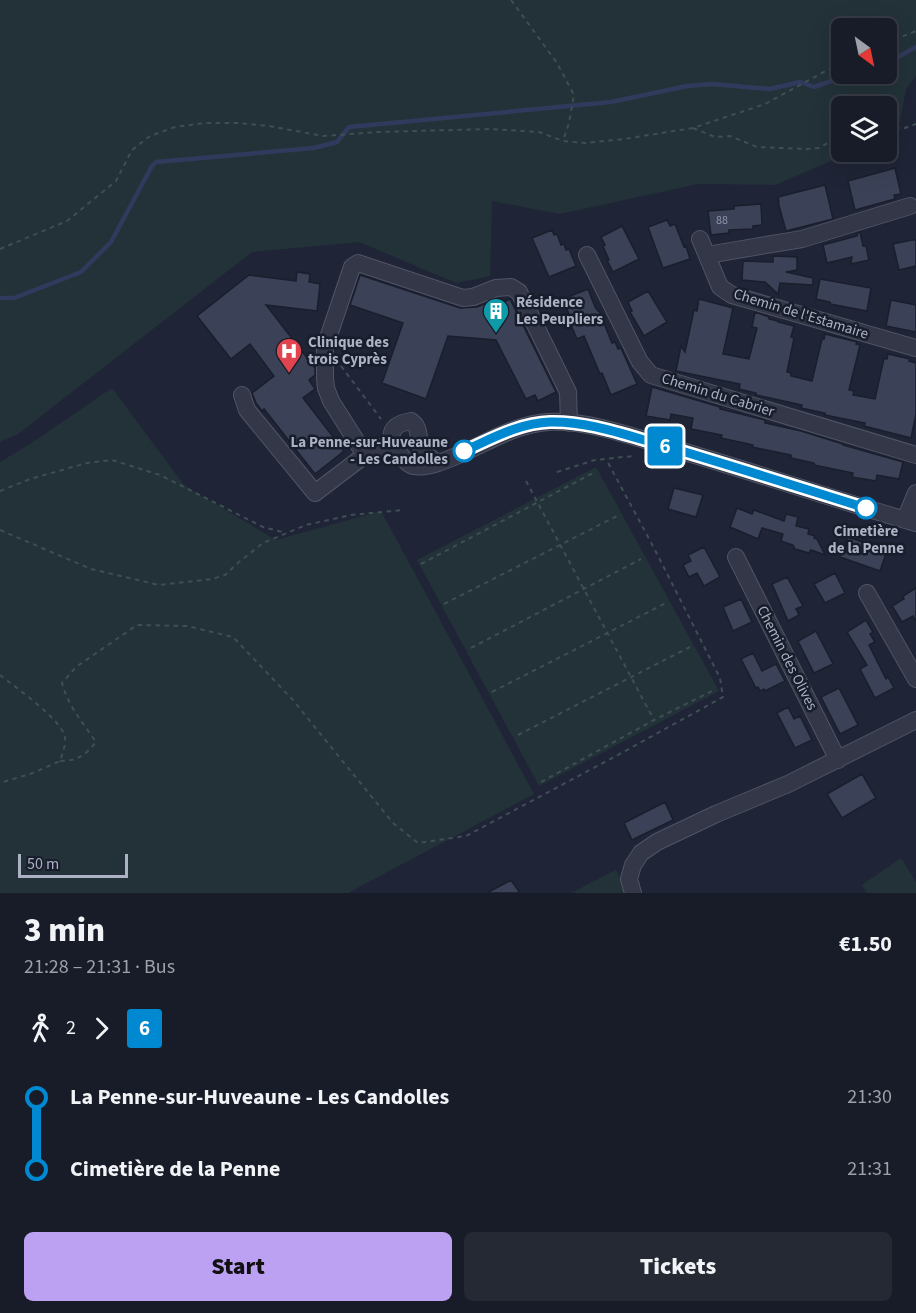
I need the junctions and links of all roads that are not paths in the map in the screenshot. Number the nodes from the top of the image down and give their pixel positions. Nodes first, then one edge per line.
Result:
1 (910, 206) dead end
2 (587, 255) dead end
3 (916, 348) edge
4 (242, 395) dead end
5 (569, 423) junction
6 (392, 439) junction
7 (365, 455) junction
8 (916, 455) edge
9 (438, 463) junction
10 (916, 493) edge
11 (912, 523) edge
12 (736, 557) dead end
13 (867, 593) dead end
14 (916, 679) edge
15 (916, 720) edge
16 (838, 759) junction
17 (633, 893) edge

1 - 3 street, Chemin de l'Estamaire
2 - 8 street, Chemin du Cabrier
4 - 7 street
5 - 7 street
5 - 9 street
5 - 11 street
6 - 7 street
6 - 9 street
6 - 9 street
10 - 11 street
12 - 16 street, Chemin des Olives
13 - 14 street
15 - 16 street
16 - 17 street

